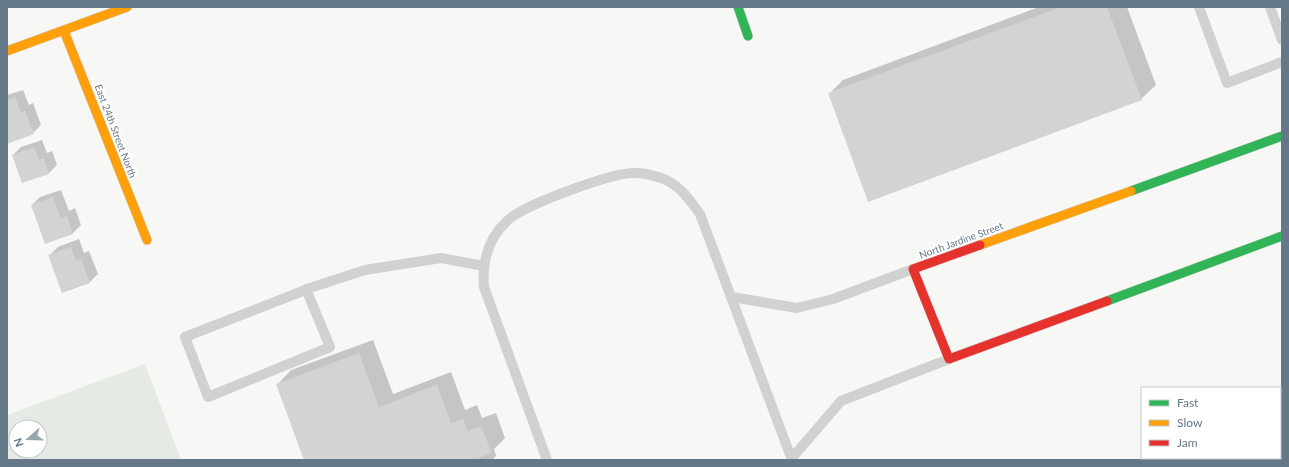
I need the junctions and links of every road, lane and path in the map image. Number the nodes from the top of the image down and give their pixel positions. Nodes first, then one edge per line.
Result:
1 (128, 7) edge
2 (738, 7) edge
3 (1199, 7) edge
4 (1270, 7) edge
5 (64, 30) junction
6 (748, 36) dead end
7 (1282, 40) edge
8 (7, 51) edge
9 (1282, 62) edge
10 (1282, 136) edge
11 (1282, 236) edge
12 (147, 240) dead end
13 (484, 266) junction
14 (913, 269) junction
15 (306, 289) junction
16 (732, 297) junction
17 (949, 359) junction
18 (792, 459) edge
19 (547, 460) edge

1 - 5 street
2 - 6 street
3 - 9 lane
4 - 7 lane
5 - 8 street
5 - 12 street, East 24th Street North
10 - 14 street, North Jardine Street
11 - 17 street
13 - 15 lane
13 - 16 lane
13 - 19 lane
14 - 16 lane
14 - 17 street, North Jardine Street
15 - 15 lane
16 - 18 lane
17 - 18 lane

